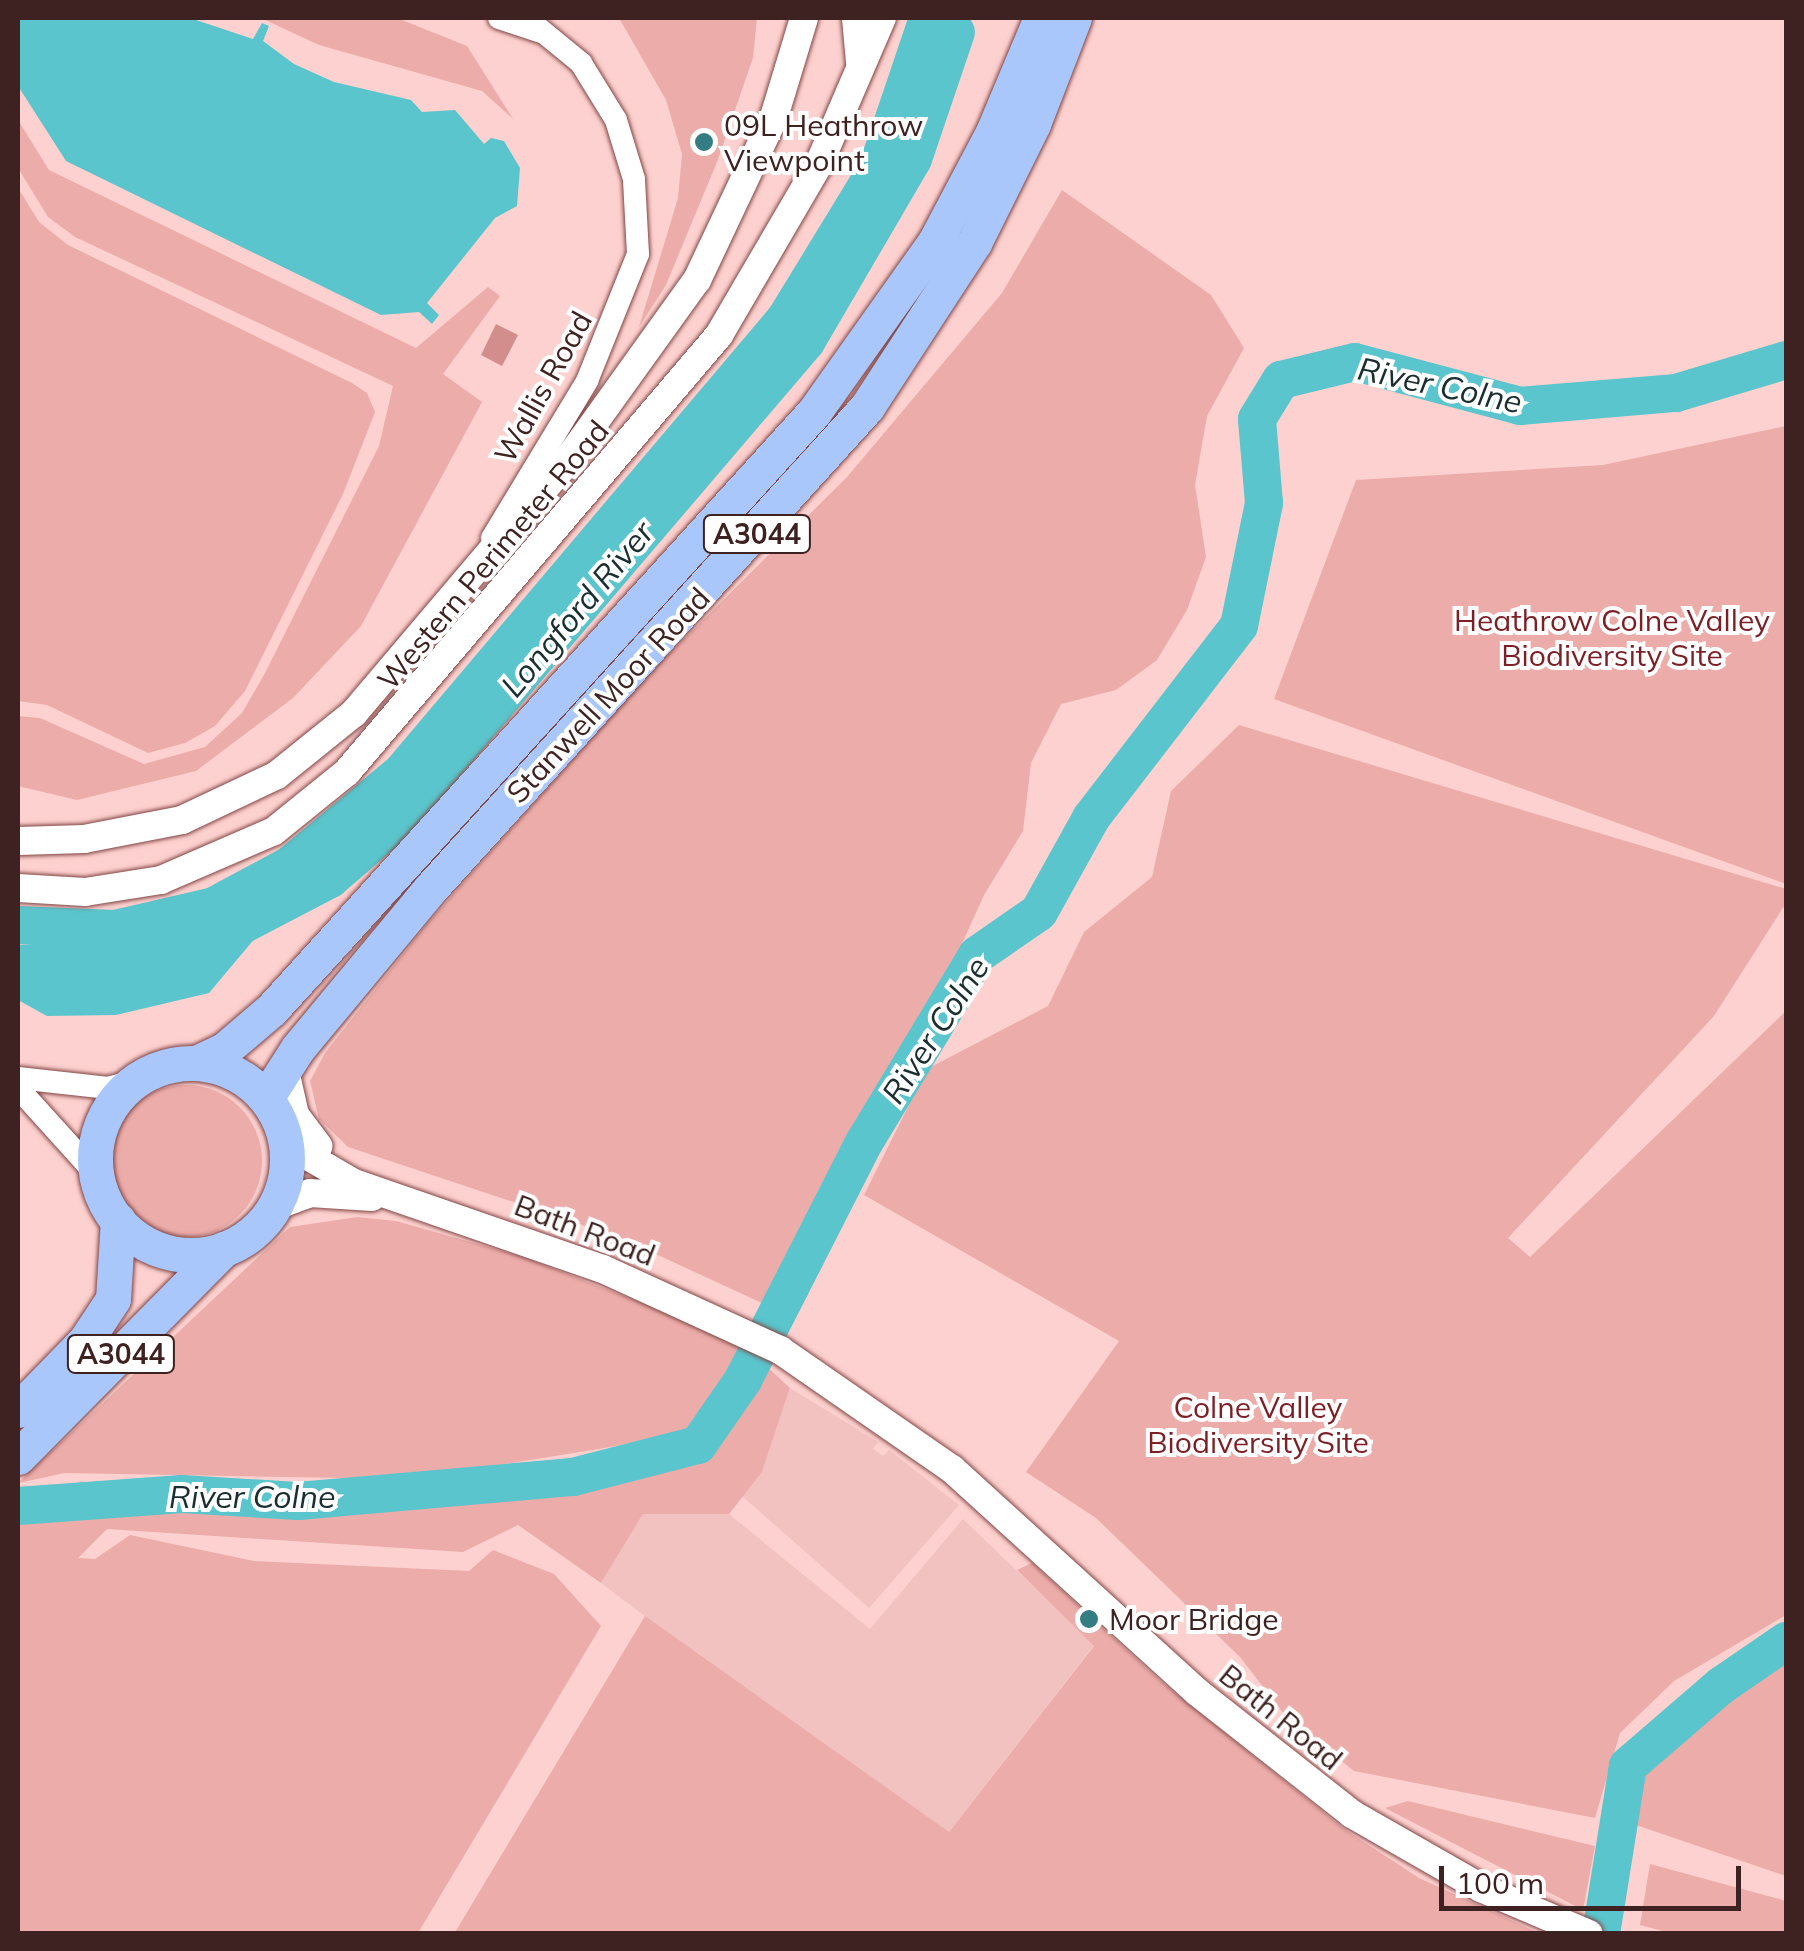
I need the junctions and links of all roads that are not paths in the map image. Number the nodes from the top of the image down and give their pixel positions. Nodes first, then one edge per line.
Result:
1 (498, 18) edge
2 (526, 18) edge
3 (804, 18) edge
4 (856, 18) edge
5 (882, 18) edge
6 (1041, 18) edge
7 (1074, 18) edge
8 (554, 36) junction
9 (860, 63) junction
10 (473, 577) junction
11 (18, 841) edge
12 (18, 888) edge
13 (196, 1064) junction
14 (284, 1066) junction
15 (18, 1078) edge
16 (137, 1080) junction
17 (18, 1088) edge
18 (266, 1098) junction
19 (283, 1130) junction
20 (93, 1171) junction
21 (354, 1183) junction
22 (393, 1198) junction
23 (275, 1206) junction
24 (118, 1220) junction
25 (224, 1249) junction
26 (18, 1410) edge
27 (18, 1457) edge
28 (1588, 1934) edge

1 - 8 street
2 - 8 street, Wallis Road
3 - 10 street, Western Perimeter Road
4 - 9 street, Western Perimeter Road
5 - 9 street, Western Perimeter Road
6 - 13 main road, Stanwell Moor Road / A3044
7 - 14 main road, Stanwell Moor Road / A3044
8 - 10 street, Wallis Road
9 - 12 street, Western Perimeter Road
10 - 11 street, Western Perimeter Road
13 - 16 main road
13 - 18 main road
14 - 18 main road, Stanwell Moor Road / A3044
14 - 21 street
15 - 16 street
16 - 20 main road
17 - 20 street
18 - 19 main road
19 - 21 street, Bath Road
19 - 23 main road
20 - 24 main road
21 - 22 street, Bath Road
22 - 23 street, Bath Road
22 - 28 street, Bath Road
23 - 25 main road
24 - 25 main road
24 - 26 main road, A3044
25 - 27 main road, A3044

